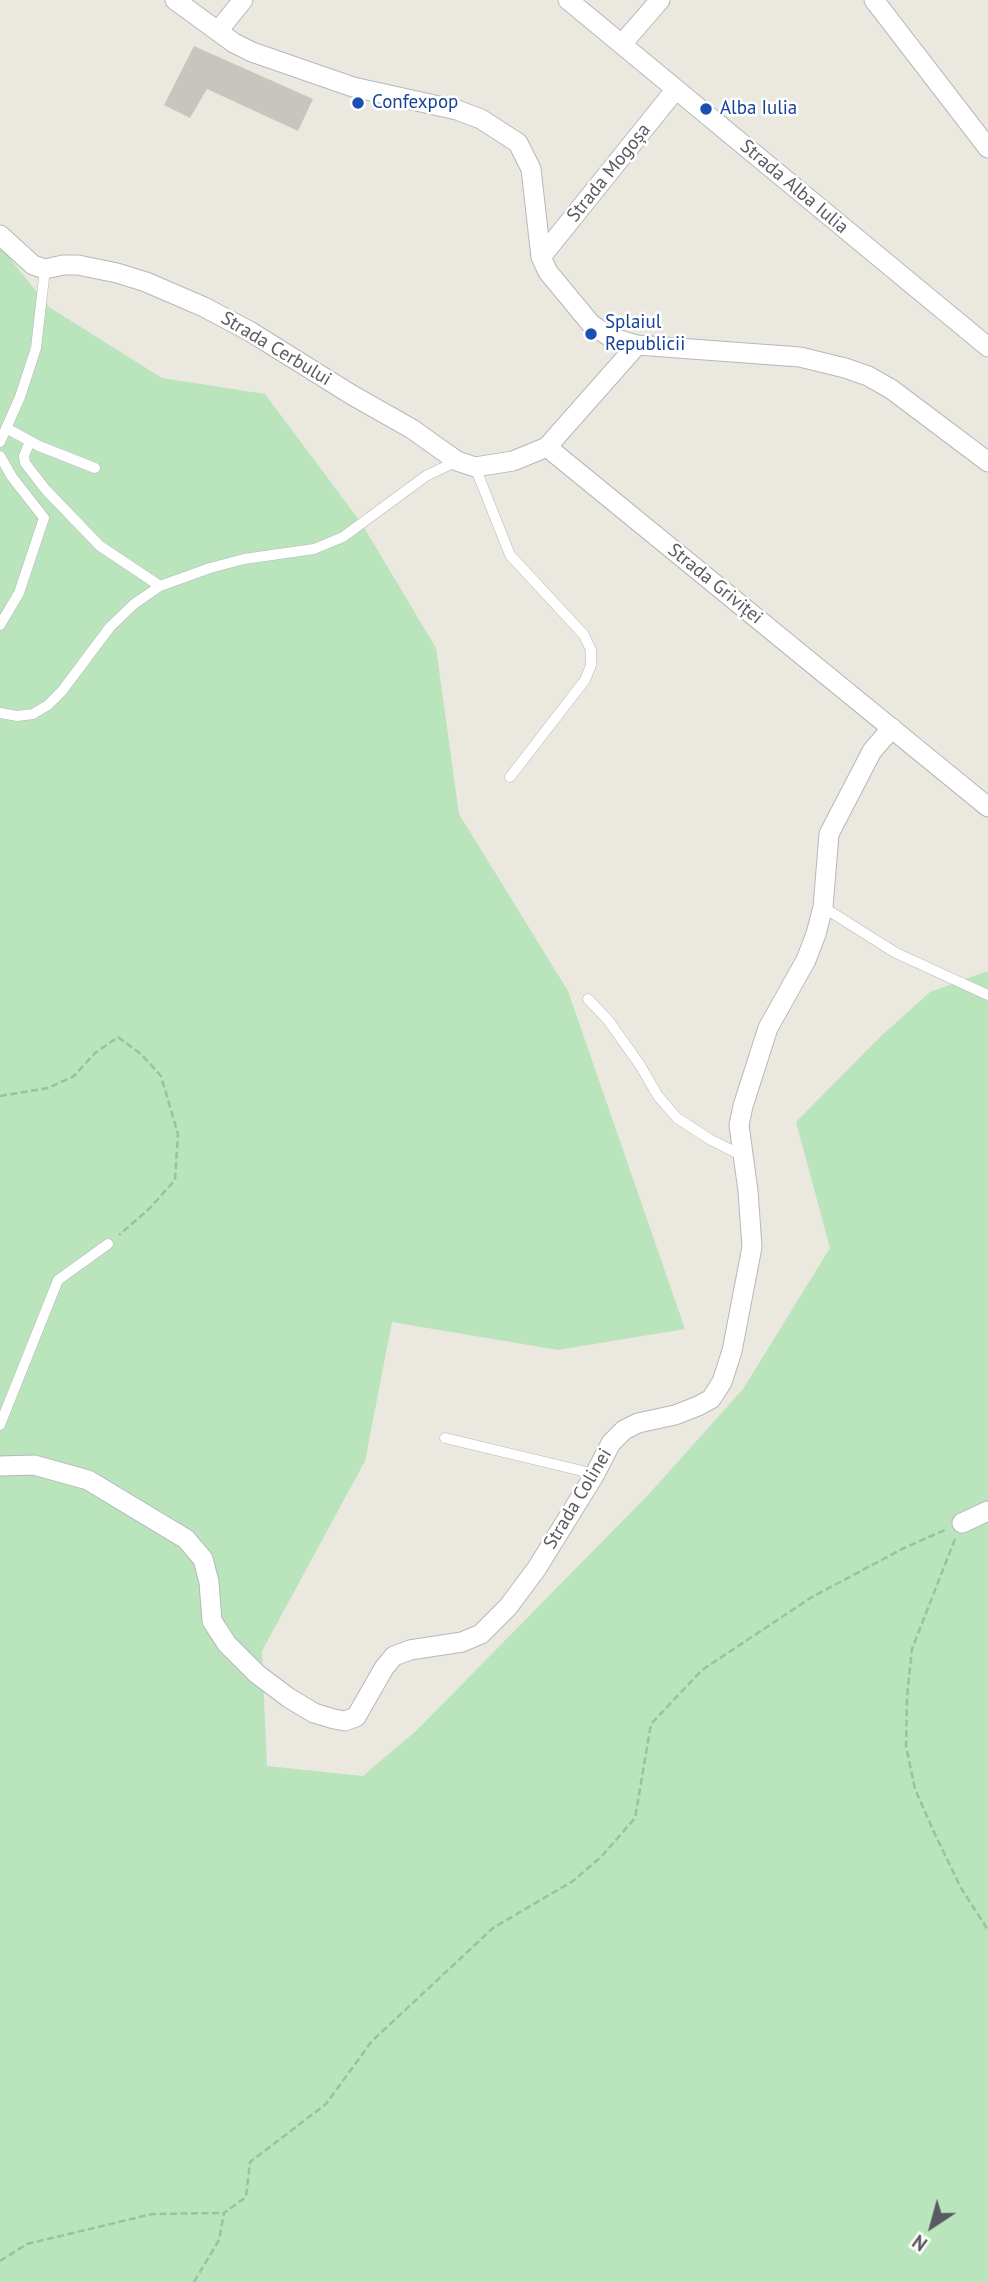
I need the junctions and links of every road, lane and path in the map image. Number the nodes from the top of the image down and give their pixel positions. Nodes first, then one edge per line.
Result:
1 (175, 0) edge
2 (243, 0) edge
3 (569, 0) edge
4 (660, 0) edge
5 (874, 0) edge
6 (218, 30) junction
7 (622, 44) junction
8 (676, 89) junction
9 (988, 148) edge
10 (0, 235) edge
11 (541, 257) junction
12 (45, 269) junction
13 (637, 345) junction
14 (988, 347) edge
15 (6, 428) junction
16 (30, 441) junction
17 (0, 442) edge
18 (547, 447) junction
19 (0, 456) edge
20 (988, 461) edge
21 (466, 464) junction
22 (95, 468) dead end
23 (160, 586) junction
24 (0, 625) edge
25 (0, 713) edge
26 (892, 728) junction
27 (510, 777) dead end
28 (988, 807) edge
29 (823, 907) junction
30 (988, 995) edge
31 (588, 999) dead end
32 (0, 1096) edge
33 (744, 1156) junction
34 (108, 1244) joint
35 (0, 1425) edge
36 (445, 1438) dead end
37 (0, 1466) edge
38 (595, 1474) junction
39 (988, 1511) edge
40 (962, 1523) junction
41 (988, 1930) edge
42 (224, 2213) junction
43 (0, 2260) edge
44 (194, 2282) edge

1 - 6 street
2 - 6 street
3 - 7 street, Strada Alba Iulia
4 - 7 street
5 - 9 street
6 - 11 street
7 - 8 street, Strada Alba Iulia
8 - 11 street, Strada Mogoșa
8 - 14 street, Strada Alba Iulia
10 - 12 street
11 - 13 street
12 - 15 lane
12 - 21 street, Strada Cerbului
13 - 18 street
13 - 20 street
15 - 16 lane
15 - 17 lane
16 - 22 lane
16 - 23 lane
18 - 21 street
18 - 26 street, Strada Griviței
19 - 24 lane
21 - 23 lane
21 - 27 lane
23 - 25 lane
26 - 28 street, Strada Griviței
26 - 29 street, Strada Colinei
29 - 30 lane
29 - 33 street, Strada Colinei
31 - 33 lane
32 - 34 path
33 - 38 street, Strada Colinei
34 - 35 lane
36 - 38 lane
37 - 38 street, Strada Colinei
39 - 40 street
40 - 41 path
40 - 42 path
42 - 43 path
42 - 44 path

